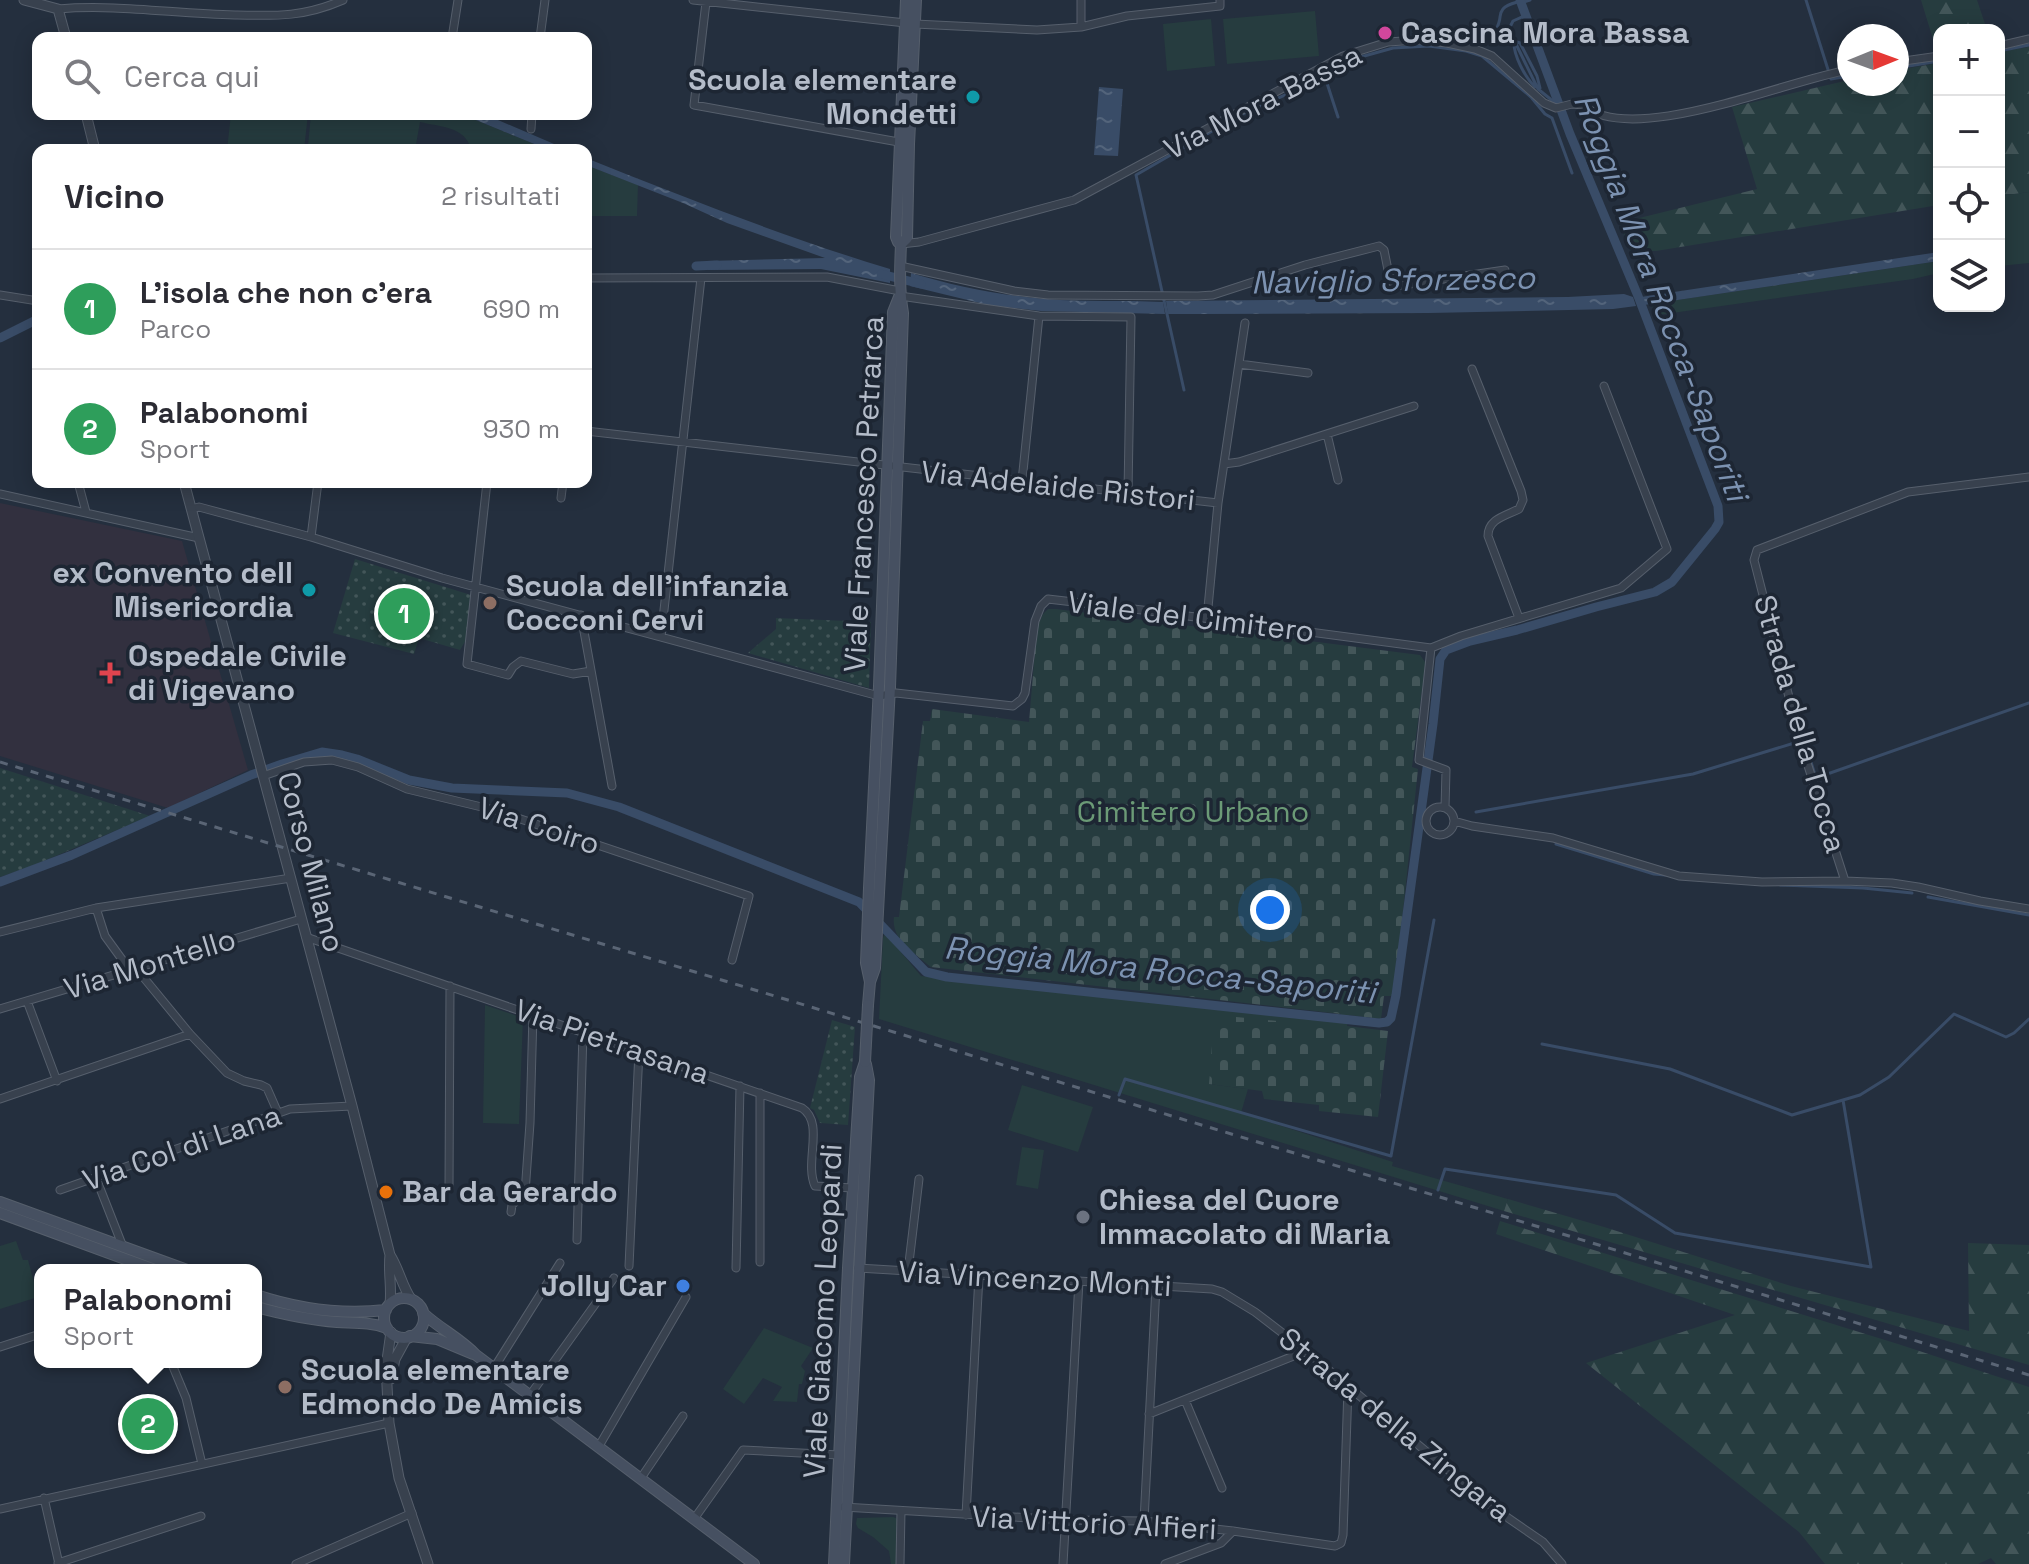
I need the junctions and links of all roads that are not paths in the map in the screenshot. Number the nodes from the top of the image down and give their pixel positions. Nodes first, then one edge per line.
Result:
1 (24, 0) edge
2 (343, 0) edge
3 (458, 0) edge
4 (545, 0) edge
5 (693, 0) edge
6 (906, 0) edge
7 (916, 0) edge
8 (1081, 0) edge
9 (706, 2) edge
10 (87, 3) edge
11 (1220, 3) edge
12 (58, 9) junction
13 (909, 24) junction
14 (1081, 27) junction
15 (64, 32) edge
16 (453, 32) edge
17 (541, 32) edge
18 (2029, 39) edge
19 (2005, 45) edge
20 (1933, 57) edge
21 (1909, 60) edge
22 (1837, 73) edge
23 (88, 120) edge
24 (532, 120) edge
25 (531, 129) dead end
26 (904, 143) junction
27 (94, 144) edge
28 (901, 244) junction
29 (900, 269) junction
30 (1505, 270) dead end
31 (592, 278) edge
32 (701, 278) junction
33 (900, 290) junction
34 (0, 295) edge
35 (32, 300) edge
36 (1039, 316) junction
37 (1245, 323) dead end
38 (1239, 364) junction
39 (1472, 369) dead end
40 (1308, 373) dead end
41 (1604, 386) dead end
42 (1414, 406) dead end
43 (592, 432) edge
44 (1327, 434) junction
45 (682, 442) junction
46 (1224, 464) junction
47 (893, 467) junction
48 (2029, 477) edge
49 (1338, 480) dead end
50 (1022, 481) junction
51 (80, 488) edge
52 (186, 488) edge
53 (317, 488) edge
54 (486, 488) edge
55 (562, 488) edge
56 (1128, 492) junction
57 (0, 494) edge
58 (561, 498) dead end
59 (1218, 503) junction
60 (191, 509) junction
61 (86, 512) junction
62 (311, 537) junction
63 (199, 538) junction
64 (476, 586) junction
65 (581, 615) junction
66 (1207, 618) junction
67 (1519, 618) junction
68 (661, 637) junction
69 (1431, 648) junction
70 (591, 671) junction
71 (884, 695) junction
72 (263, 775) junction
73 (612, 786) dead end
74 (1445, 808) junction
75 (1454, 821) junction
76 (291, 878) junction
77 (1845, 881) junction
78 (96, 908) junction
79 (2029, 909) edge
80 (301, 919) junction
81 (872, 929) junction
82 (0, 932) edge
83 (306, 937) junction
84 (732, 960) dead end
85 (132, 968) junction
86 (450, 986) junction
87 (27, 1001) junction
88 (0, 1009) edge
89 (533, 1014) junction
90 (583, 1032) junction
91 (190, 1034) junction
92 (639, 1051) junction
93 (865, 1062) junction
94 (57, 1081) junction
95 (740, 1086) junction
96 (760, 1093) junction
97 (0, 1099) edge
98 (352, 1106) junction
99 (278, 1113) junction
100 (96, 1178) junction
101 (919, 1179) dead end
102 (853, 1188) junction
103 (449, 1189) dead end
104 (60, 1190) dead end
105 (0, 1202) edge
106 (511, 1212) dead end
107 (0, 1213) edge
108 (577, 1240) dead end
109 (390, 1255) junction
110 (128, 1257) edge
111 (760, 1262) dead end
112 (560, 1263) dead end
113 (160, 1264) edge
114 (629, 1266) dead end
115 (736, 1268) dead end
116 (853, 1268) junction
117 (908, 1271) junction
118 (979, 1276) junction
119 (614, 1278) dead end
120 (1079, 1281) junction
121 (1156, 1286) junction
122 (1222, 1292) joint
123 (262, 1297) edge
124 (686, 1297) dead end
125 (411, 1299) junction
126 (388, 1307) junction
127 (262, 1309) edge
128 (423, 1313) junction
129 (389, 1330) junction
130 (34, 1336) edge
131 (409, 1337) junction
132 (0, 1347) edge
133 (1306, 1351) junction
134 (476, 1355) junction
135 (174, 1368) edge
136 (494, 1368) junction
137 (1348, 1388) junction
138 (388, 1390) junction
139 (530, 1395) junction
140 (1185, 1400) junction
141 (1149, 1414) junction
142 (683, 1416) dead end
143 (389, 1423) junction
144 (599, 1446) junction
145 (839, 1455) junction
146 (202, 1464) junction
147 (641, 1478) junction
148 (1222, 1488) dead end
149 (44, 1498) junction
150 (842, 1507) junction
151 (0, 1509) edge
152 (901, 1511) junction
153 (412, 1513) junction
154 (966, 1515) junction
155 (201, 1516) dead end
156 (694, 1519) junction
157 (1065, 1520) junction
158 (1144, 1521) junction
159 (1233, 1531) junction
160 (58, 1564) edge
161 (296, 1564) edge
162 (428, 1564) edge
163 (754, 1564) edge
164 (834, 1564) edge
165 (844, 1564) edge
166 (900, 1564) edge
167 (1063, 1564) edge
168 (1165, 1564) edge
169 (1562, 1564) edge

1 - 12 street
2 - 10 street
3 - 16 street
4 - 17 street
5 - 9 street
6 - 13 main road, Viale Francesco Petrarca
7 - 13 main road, Viale Francesco Petrarca
8 - 14 street
9 - 13 street
9 - 26 street
10 - 12 street
11 - 14 street
12 - 15 street
13 - 14 street
13 - 26 main road, Viale Francesco Petrarca
18 - 19 street
20 - 21 street
22 - 28 street, Via Mora Bassa
23 - 27 street
24 - 25 street
26 - 28 main road, Viale Francesco Petrarca
28 - 29 main road, Viale Francesco Petrarca
29 - 30 street
29 - 33 main road, Viale Francesco Petrarca
31 - 32 street
32 - 33 street
32 - 45 street
33 - 36 street
33 - 47 main road, Viale Francesco Petrarca
34 - 35 street
36 - 50 street
36 - 56 street
37 - 38 street
38 - 40 street
38 - 46 street
39 - 67 street
41 - 67 street
42 - 44 street
43 - 45 street, Via Adelaide Ristori
44 - 46 street
44 - 49 street
45 - 47 street, Via Adelaide Ristori
45 - 68 street
46 - 59 street
47 - 50 street, Via Adelaide Ristori
47 - 71 main road, Viale Francesco Petrarca
48 - 77 street, Strada della Tocca
50 - 56 street, Via Adelaide Ristori
51 - 61 street
52 - 60 street, Corso Milano
53 - 62 street
54 - 64 street
55 - 58 street
56 - 59 street, Via Adelaide Ristori
57 - 61 street
59 - 66 street
60 - 62 street
60 - 63 street, Corso Milano
61 - 63 street
62 - 64 street
63 - 72 street, Corso Milano
64 - 65 street
64 - 70 street
65 - 68 street
65 - 70 street
66 - 69 street, Viale del Cimitero
66 - 71 street, Viale del Cimitero
67 - 69 street
68 - 71 street
69 - 74 street
70 - 73 street
71 - 81 main road, Viale Giacomo Leopardi
71 - 81 main road, Viale Giacomo Leopardi
72 - 76 street, Corso Milano
72 - 84 street, Via Coiro
74 - 75 street
74 - 75 street
75 - 77 street, Strada della Tocca
76 - 78 street
76 - 80 street, Corso Milano
77 - 79 street
78 - 82 street
78 - 85 street
80 - 83 street, Corso Milano
80 - 85 street, Via Montello
81 - 93 main road, Viale Giacomo Leopardi, bridge
83 - 86 street, Via Pietrasana
83 - 98 street, Corso Milano
85 - 87 street, Via Montello
85 - 91 street
86 - 89 street, Via Pietrasana
86 - 103 street
87 - 88 street, Via Montello
87 - 94 street
89 - 90 street, Via Pietrasana
89 - 106 street
90 - 92 street, Via Pietrasana
90 - 108 street
91 - 94 street
91 - 99 street
92 - 95 street, Via Pietrasana
92 - 114 street
93 - 102 main road, Viale Giacomo Leopardi
93 - 116 main road, Viale Giacomo Leopardi
94 - 97 street
95 - 96 street, Via Pietrasana
95 - 115 street
96 - 102 street, Via Pietrasana
96 - 111 street
98 - 99 street, Via Col di Lana
98 - 109 street, Corso Milano
99 - 100 street, Via Col di Lana
100 - 104 street, Via Col di Lana
100 - 110 street
101 - 117 street
102 - 116 main road, Viale Giacomo Leopardi
105 - 110 main road
107 - 110 main road
109 - 125 street, Corso Milano
109 - 126 street, Corso Milano
110 - 113 main road
112 - 136 street
116 - 117 street, Via Vincenzo Monti
116 - 145 main road, Viale Giacomo Leopardi
116 - 150 main road, Viale Giacomo Leopardi
117 - 118 street, Via Vincenzo Monti
118 - 120 street, Via Vincenzo Monti
118 - 154 street
119 - 139 street
120 - 121 street, Via Vincenzo Monti
120 - 157 street
121 - 122 street, Via Vincenzo Monti
121 - 141 street
122 - 133 street, Strada della Zingara
123 - 126 main road
124 - 144 street
125 - 126 main road
125 - 128 main road
126 - 129 main road
127 - 129 main road
128 - 131 main road
128 - 134 main road
129 - 131 main road
129 - 138 street
130 - 132 street
131 - 134 main road
131 - 138 street
133 - 137 street, Strada della Zingara
133 - 140 street
134 - 136 main road
135 - 146 street
136 - 139 main road
137 - 159 street, Via Vittorio Alfieri
137 - 169 street, Strada della Zingara
138 - 143 street
139 - 144 main road
140 - 141 street
140 - 148 street
141 - 158 street
142 - 147 street
143 - 146 street
143 - 153 street
144 - 147 main road
145 - 150 main road, Viale Giacomo Leopardi
145 - 156 street
146 - 149 street
147 - 156 main road
149 - 151 street
149 - 160 street
150 - 152 street, Via Vittorio Alfieri
150 - 164 main road, Viale Giacomo Leopardi
150 - 165 main road, Viale Giacomo Leopardi
152 - 154 street, Via Vittorio Alfieri
152 - 166 street
153 - 161 street
153 - 162 street
154 - 157 street, Via Vittorio Alfieri
155 - 160 street
156 - 163 main road
157 - 158 street, Via Vittorio Alfieri
157 - 167 street
158 - 159 street, Via Vittorio Alfieri
159 - 168 street

